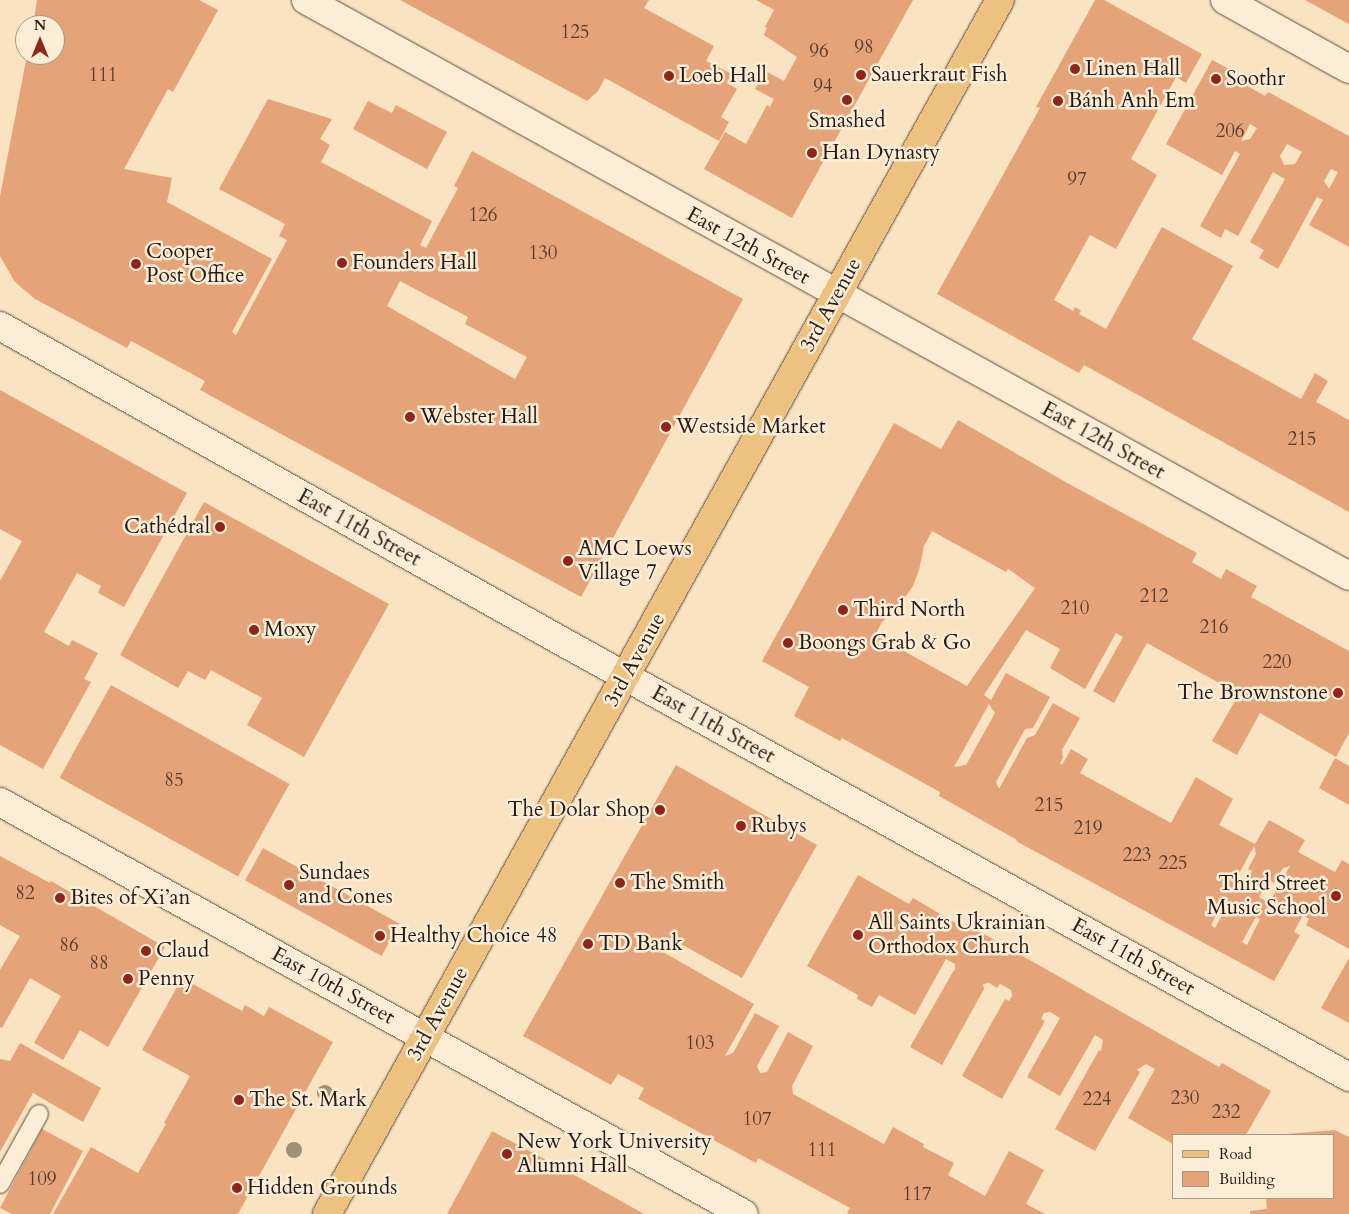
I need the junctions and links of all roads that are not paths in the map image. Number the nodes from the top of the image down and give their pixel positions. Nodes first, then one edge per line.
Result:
1 (306, 0) edge
2 (1000, 0) edge
3 (1225, 0) edge
4 (1349, 69) edge
5 (838, 295) junction
6 (0, 326) edge
7 (1349, 576) edge
8 (626, 677) junction
9 (0, 802) edge
10 (426, 1037) junction
11 (1349, 1077) edge
12 (39, 1114) dead end
13 (0, 1184) edge
14 (327, 1214) edge
15 (744, 1214) edge

1 - 5 street, East 12th Street
2 - 5 main road, 3rd Avenue
3 - 4 street
5 - 7 street, East 12th Street
5 - 8 main road, 3rd Avenue
6 - 8 street, East 11th Street
8 - 10 main road, 3rd Avenue
8 - 11 street, East 11th Street
9 - 10 street, East 10th Street
10 - 14 main road, 3rd Avenue
10 - 15 street, East 10th Street
12 - 13 lane

